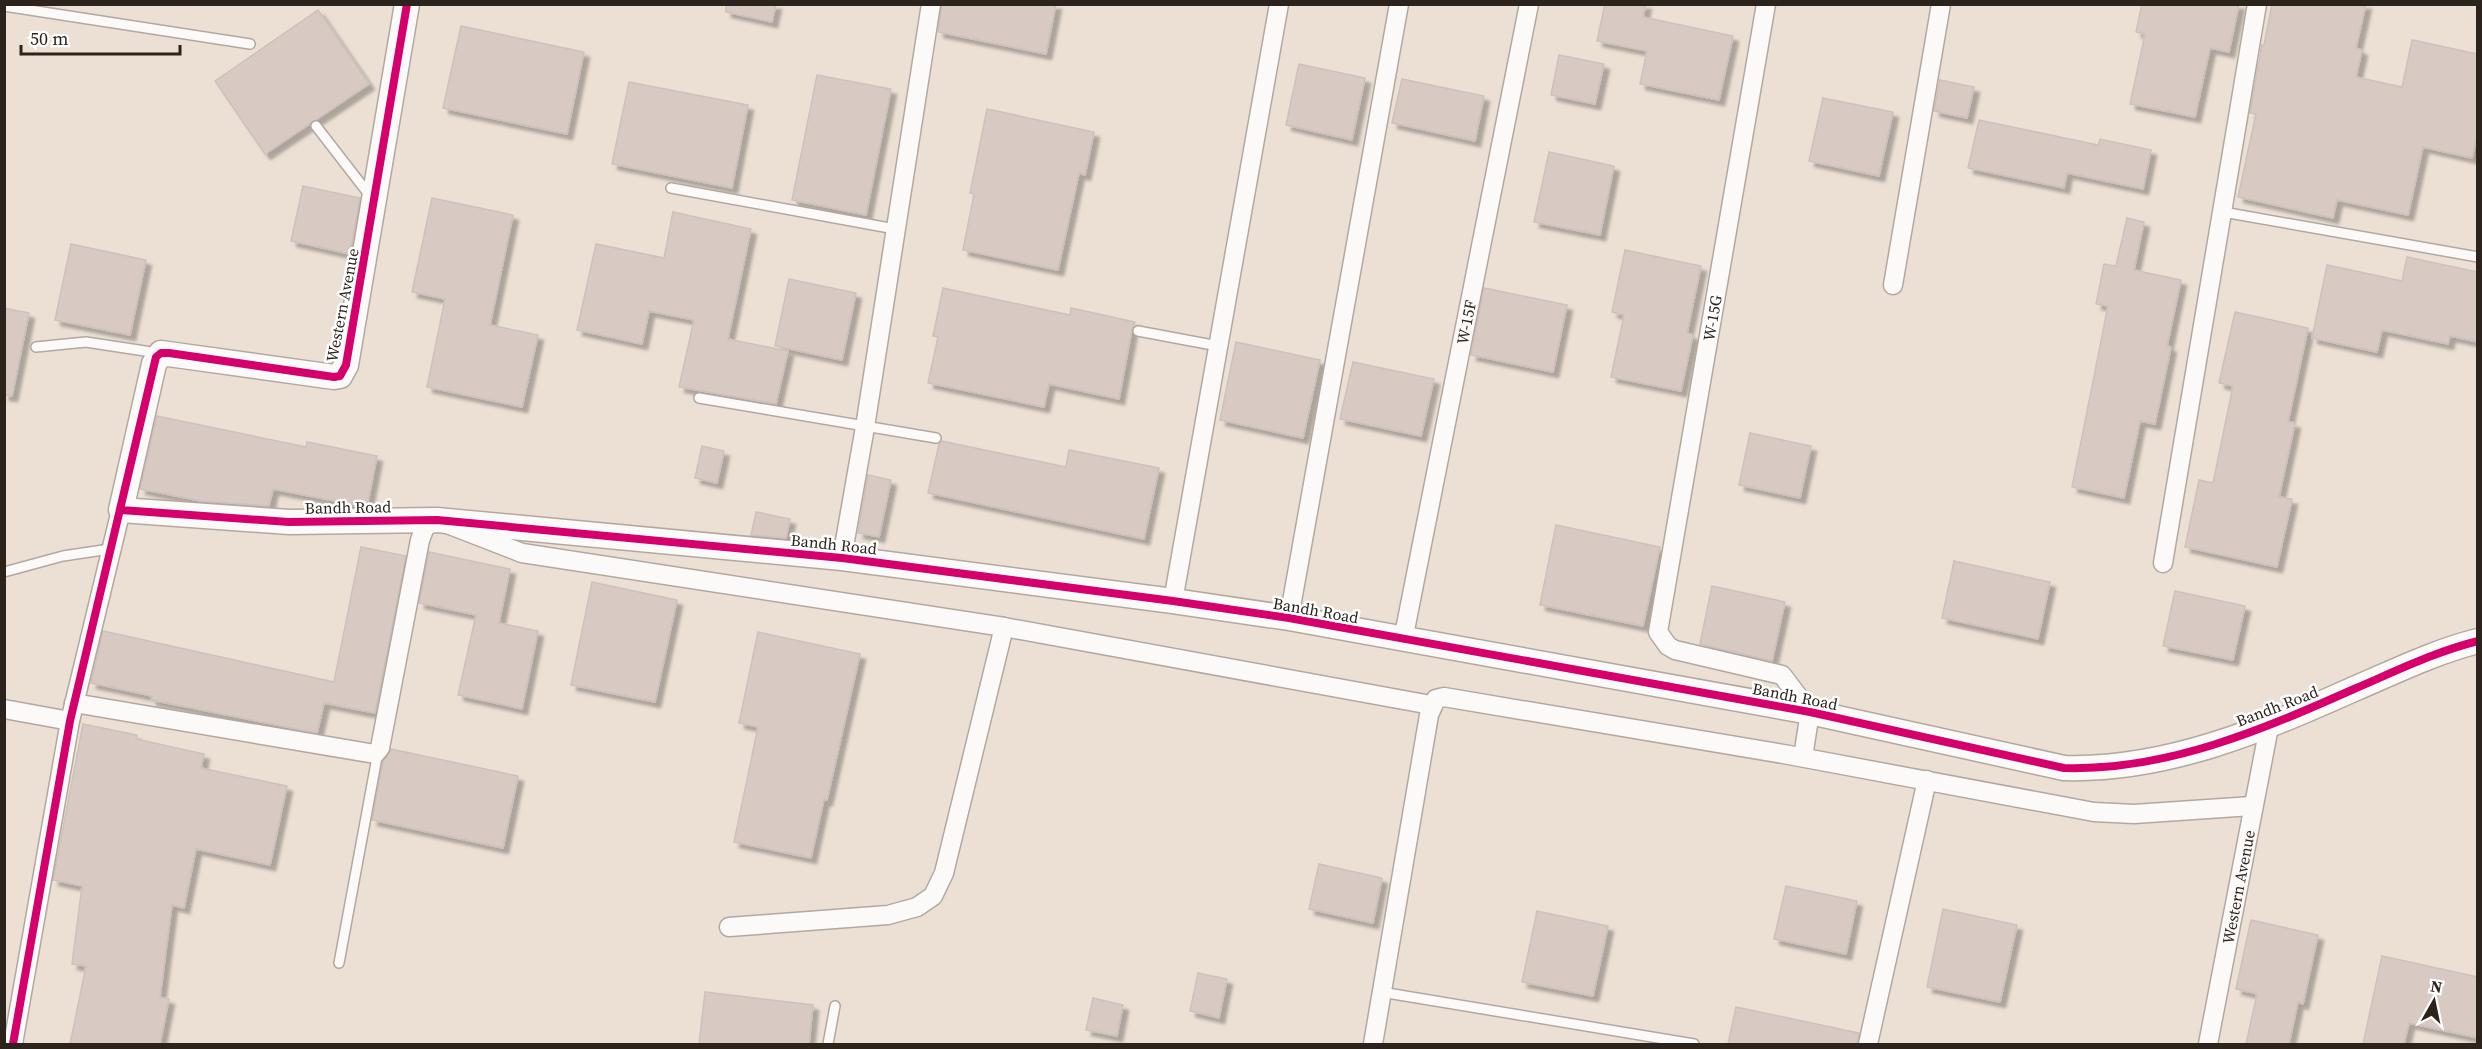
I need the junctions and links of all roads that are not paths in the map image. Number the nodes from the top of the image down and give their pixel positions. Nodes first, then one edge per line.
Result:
1 (408, 4) edge
2 (931, 4) edge
3 (1279, 4) edge
4 (1399, 4) edge
5 (1529, 4) edge
6 (1766, 4) edge
7 (1941, 4) edge
8 (2257, 4) edge
9 (4, 6) edge
10 (250, 44) dead end
11 (316, 126) dead end
12 (671, 188) dead end
13 (374, 201) junction
14 (2223, 212) junction
15 (895, 228) junction
16 (2478, 257) edge
17 (1893, 285) dead end
18 (1138, 331) dead end
19 (1218, 346) junction
20 (36, 347) dead end
21 (160, 353) junction
22 (699, 398) dead end
23 (865, 427) junction
24 (936, 438) dead end
25 (120, 510) junction
26 (437, 520) junction
27 (110, 549) junction
28 (842, 558) junction
29 (2163, 563) dead end
30 (4, 572) edge
31 (1173, 601) junction
32 (1289, 618) junction
33 (1004, 627) junction
34 (1403, 640) junction
35 (2478, 641) edge
36 (1431, 705) junction
37 (4, 709) edge
38 (72, 712) junction
39 (1810, 712) junction
40 (2269, 727) junction
41 (378, 752) junction
42 (1803, 758) junction
43 (1927, 780) junction
44 (2252, 806) junction
45 (729, 927) dead end
46 (339, 963) dead end
47 (1381, 992) junction
48 (835, 1006) dead end
49 (16, 1044) edge
50 (828, 1044) edge
51 (1373, 1044) edge
52 (1694, 1044) edge
53 (1868, 1044) edge
54 (2208, 1044) edge

1 - 13 street, Western Avenue
2 - 15 street
3 - 19 street
4 - 32 street
5 - 34 street, W-15F
6 - 39 street, W-15G
7 - 17 street
8 - 14 street
9 - 10 lane
11 - 13 lane
12 - 15 lane
13 - 21 street, Western Avenue
14 - 16 lane
14 - 29 street
15 - 23 street
18 - 19 lane
19 - 31 street
20 - 21 lane
21 - 25 street
22 - 23 lane
23 - 24 lane
23 - 28 street
25 - 26 street, Bandh Road
25 - 27 street
26 - 28 street, Bandh Road
26 - 33 street
26 - 41 street
27 - 30 lane
27 - 38 street
28 - 31 street, Bandh Road
31 - 32 street, Bandh Road
32 - 34 street, Bandh Road
33 - 36 street
33 - 45 street
34 - 39 street, Bandh Road
35 - 40 street, Bandh Road
36 - 42 street
36 - 47 street
37 - 38 street
38 - 41 street
38 - 49 street
39 - 40 street, Bandh Road
39 - 42 street
40 - 44 street, Western Avenue
41 - 46 lane
42 - 43 street
43 - 44 street
43 - 53 street
44 - 54 street, Western Avenue
47 - 51 street
47 - 52 lane
48 - 50 lane

